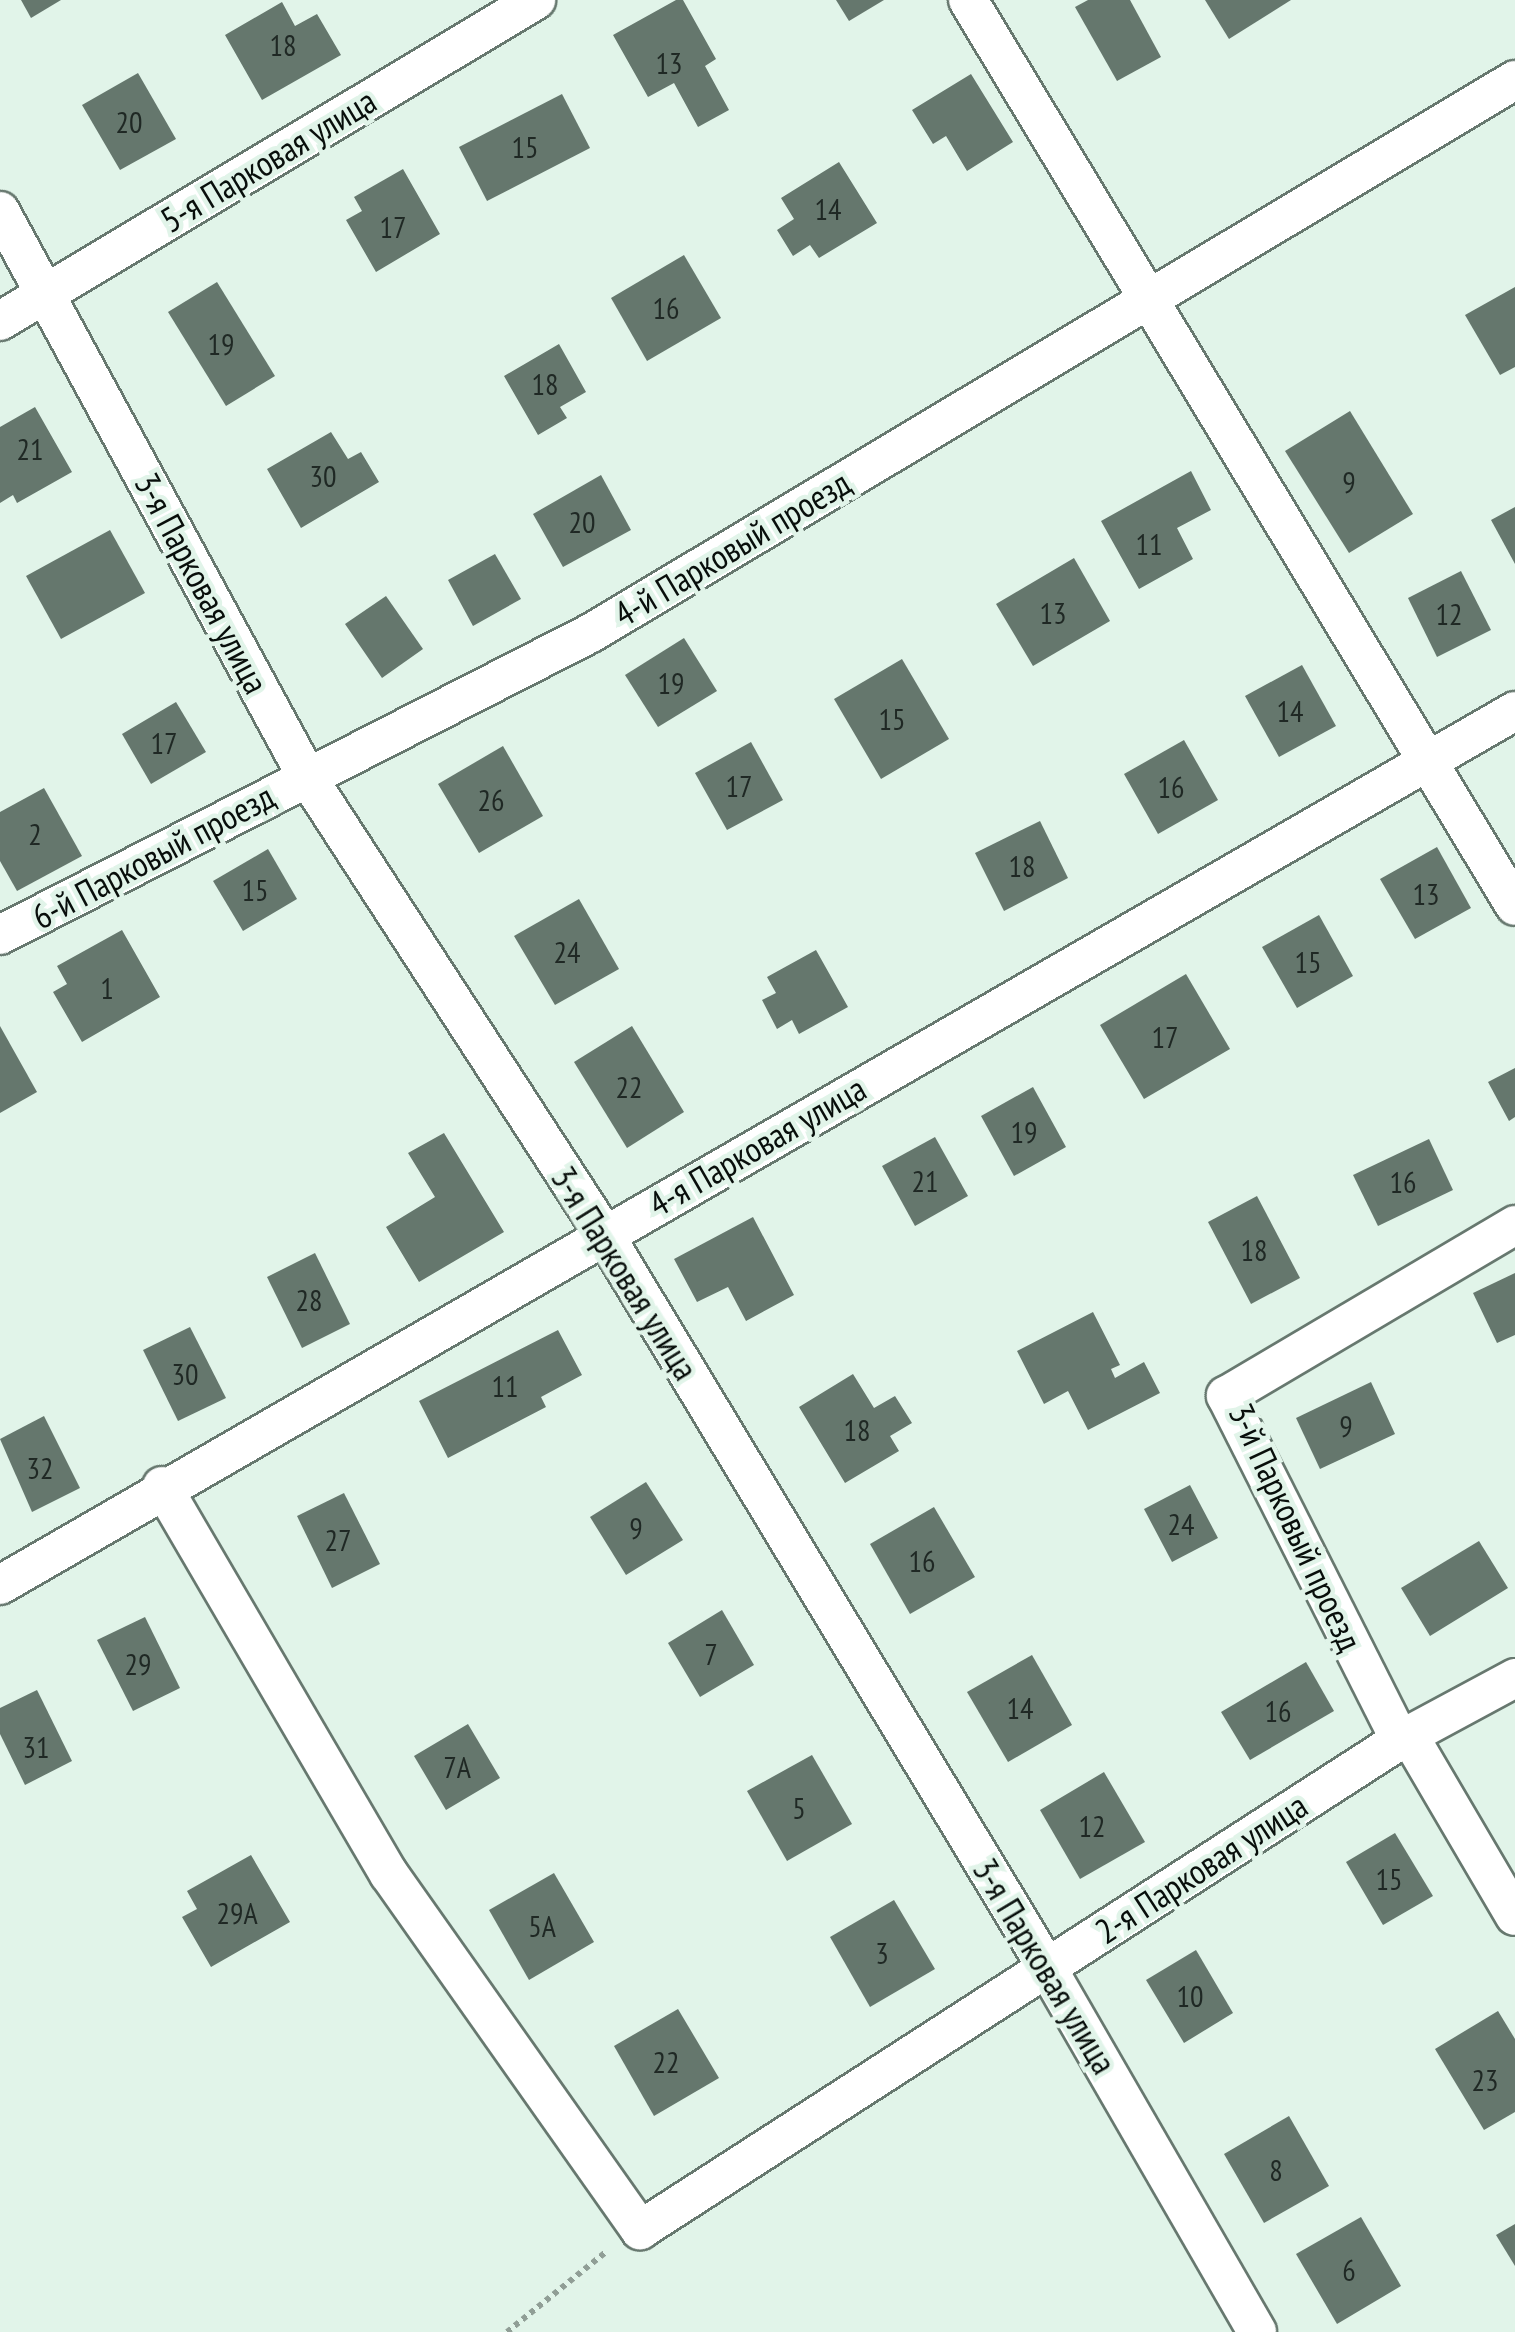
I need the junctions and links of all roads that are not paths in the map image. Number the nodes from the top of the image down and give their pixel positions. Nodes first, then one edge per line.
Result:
1 (536, 0) edge
2 (968, 0) edge
3 (1515, 80) edge
4 (0, 211) edge
5 (45, 293) junction
6 (1146, 298) junction
7 (0, 322) edge
8 (1515, 711) edge
9 (1430, 760) junction
10 (306, 775) junction
11 (1515, 906) edge
12 (0, 936) edge
13 (1515, 1225) edge
14 (604, 1234) junction
15 (162, 1486) junction
16 (0, 1585) edge
17 (1515, 1678) edge
18 (1406, 1740) junction
19 (1515, 1916) edge
20 (1046, 1966) junction
21 (1257, 2332) edge

1 - 5 street, 5-я Парковая улица
2 - 6 street
3 - 6 street, 4-й Парковый проезд
4 - 5 street, 3-я Парковая улица
5 - 7 street, 5-я Парковая улица
5 - 10 street, 3-я Парковая улица
6 - 9 street
6 - 10 street, 4-й Парковый проезд
8 - 9 street, 4-я Парковая улица
9 - 11 street
9 - 14 street, 4-я Парковая улица
10 - 12 street, 6-й Парковый проезд
10 - 14 street, 3-я Парковая улица
13 - 18 street, 3-й Парковый проезд
14 - 15 street, 4-я Парковая улица
14 - 20 street, 3-я Парковая улица
15 - 16 street, 4-я Парковая улица
15 - 20 street, 2-я Парковая улица
17 - 18 street, 2-я Парковая улица
18 - 19 street
18 - 20 street, 2-я Парковая улица
20 - 21 street, 3-я Парковая улица

